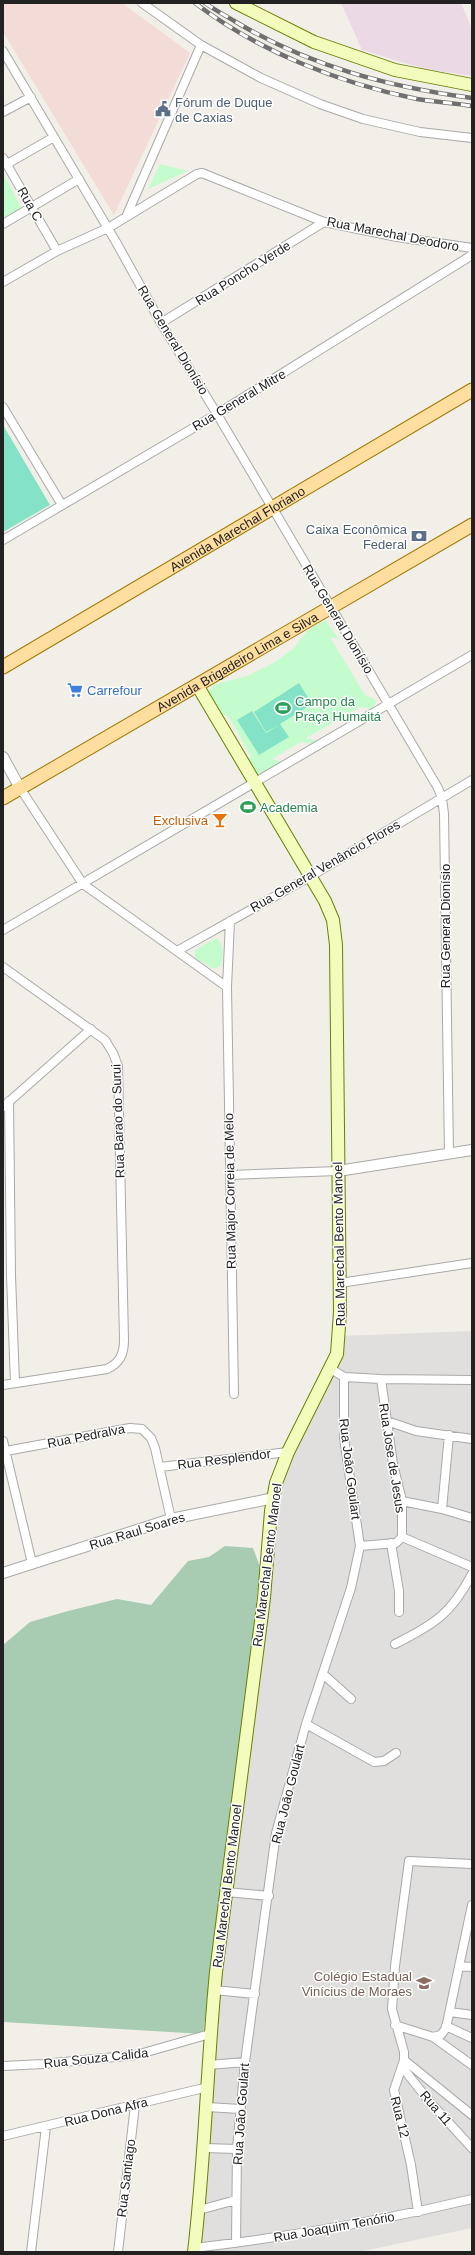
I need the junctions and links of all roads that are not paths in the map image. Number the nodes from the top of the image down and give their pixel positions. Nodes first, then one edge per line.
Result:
1 (142, 3) edge
2 (236, 3) edge
3 (201, 45) junction
4 (3, 51) edge
5 (472, 84) edge
6 (31, 98) junction
7 (3, 112) edge
8 (54, 137) junction
9 (472, 138) edge
10 (5, 161) edge
11 (78, 179) junction
12 (32, 207) junction
13 (126, 217) junction
14 (324, 222) junction
15 (3, 224) edge
16 (108, 228) junction
17 (472, 248) edge
18 (57, 251) junction
19 (472, 255) edge
20 (3, 282) edge
21 (161, 323) junction
22 (472, 390) edge
23 (3, 407) edge
24 (217, 414) junction
25 (62, 505) junction
26 (272, 509) junction
27 (472, 525) edge
28 (3, 540) edge
29 (330, 607) junction
30 (472, 655) edge
31 (3, 667) edge
32 (197, 685) junction
33 (389, 704) junction
34 (3, 757) edge
35 (472, 780) edge
36 (255, 782) junction
37 (20, 788) junction
38 (3, 798) edge
39 (442, 798) junction
40 (311, 876) junction
41 (83, 884) junction
42 (230, 921) junction
43 (3, 930) edge
44 (177, 951) junction
45 (3, 967) edge
46 (227, 988) junction
47 (91, 1029) junction
48 (6, 1104) edge
49 (472, 1150) edge
50 (449, 1154) junction
51 (338, 1171) junction
52 (230, 1175) junction
53 (472, 1263) edge
54 (7, 1277) edge
55 (340, 1283) junction
56 (331, 1369) junction
57 (344, 1377) junction
58 (381, 1379) junction
59 (472, 1380) edge
60 (15, 1383) junction
61 (3, 1385) edge
62 (234, 1394) dead end
63 (387, 1421) junction
64 (449, 1435) junction
65 (472, 1439) edge
66 (3, 1441) edge
67 (6, 1451) junction
68 (288, 1452) junction
69 (160, 1467) junction
70 (274, 1498) junction
71 (402, 1501) junction
72 (442, 1509) junction
73 (472, 1518) edge
74 (170, 1519) junction
75 (402, 1537) junction
76 (391, 1543) junction
77 (360, 1546) junction
78 (32, 1563) junction
79 (472, 1567) edge
80 (3, 1573) edge
81 (472, 1574) edge
82 (399, 1612) dead end
83 (395, 1644) dead end
84 (323, 1674) junction
85 (351, 1699) dead end
86 (306, 1724) junction
87 (396, 1753) dead end
88 (472, 1864) edge
89 (226, 1892) junction
90 (269, 1896) junction
91 (472, 1905) edge
92 (470, 1927) edge
93 (459, 1966) junction
94 (472, 1967) edge
95 (214, 1990) junction
96 (255, 1994) junction
97 (450, 2012) junction
98 (472, 2015) edge
99 (395, 2025) junction
100 (446, 2026) junction
101 (210, 2034) junction
102 (433, 2037) junction
103 (472, 2038) edge
104 (245, 2062) junction
105 (403, 2064) junction
106 (209, 2065) junction
107 (472, 2065) edge
108 (3, 2066) edge
109 (208, 2086) junction
110 (135, 2105) junction
111 (207, 2107) junction
112 (240, 2108) junction
113 (472, 2115) edge
114 (46, 2127) junction
115 (3, 2136) edge
116 (204, 2148) junction
117 (472, 2148) edge
118 (237, 2149) junction
119 (472, 2199) edge
120 (236, 2200) junction
121 (199, 2210) junction
122 (418, 2212) junction
123 (236, 2243) junction
124 (194, 2250) edge
125 (31, 2252) edge
126 (118, 2252) edge

1 - 3 street
2 - 5 main road
3 - 9 street
3 - 13 street
4 - 6 street, Rua General Dionísio
6 - 7 street
6 - 8 street, Rua General Dionísio
8 - 10 street
8 - 11 street, Rua General Dionísio
10 - 12 street, Rua C
11 - 12 street
11 - 16 street, Rua General Dionísio
12 - 15 street
12 - 18 street, Rua C
13 - 14 street, Rua Marechal Deodoro
13 - 16 street
14 - 17 street, Rua Marechal Deodoro
14 - 21 street, Rua Poncho Verde
16 - 18 street
16 - 21 street, Rua General Dionísio
18 - 20 street
19 - 24 street, Rua General Mitre
21 - 24 street, Rua General Dionísio
22 - 26 main road, Avenida Marechal Floriano
23 - 25 street
24 - 25 street, Rua General Mitre
24 - 26 street, Rua General Dionísio
25 - 28 street, Rua General Mitre
26 - 29 street, Rua General Dionísio
26 - 31 main road, Avenida Marechal Floriano
27 - 29 main road, Avenida Brigadeiro Lima e Silva
29 - 32 main road, Avenida Brigadeiro Lima e Silva
29 - 33 street, Rua General Dionísio
30 - 33 street
32 - 36 main road, Rua Marechal Bento Manoel
32 - 37 main road, Avenida Brigadeiro Lima e Silva
33 - 36 street
33 - 39 street, Rua General Dionísio
34 - 37 street
35 - 39 street, Rua General Venâncio Flores
36 - 40 main road, Rua Marechal Bento Manoel
36 - 41 street
37 - 38 main road, Avenida Brigadeiro Lima e Silva
37 - 41 street
39 - 40 street, Rua General Venâncio Flores
39 - 50 street, Rua General Dionísio
40 - 42 street, Rua General Venâncio Flores
40 - 51 main road, Rua Marechal Bento Manoel
41 - 43 street
41 - 44 street
42 - 44 street, Rua General Venâncio Flores
42 - 46 street, Rua Major Correia de Melo
44 - 46 street
45 - 47 street, Rua Barao do Surui
46 - 52 street, Rua Major Correia de Melo
47 - 48 street
47 - 60 street, Rua Barao do Surui
48 - 54 street
49 - 50 street
50 - 51 street
51 - 52 street
51 - 55 main road, Rua Marechal Bento Manoel
52 - 62 street, Rua Major Correia de Melo
53 - 55 street
54 - 60 street
55 - 56 main road, Rua Marechal Bento Manoel
56 - 57 street
56 - 68 main road, Rua Marechal Bento Manoel
57 - 58 street
57 - 77 street, Rua Joāo Goulart
58 - 59 street
58 - 63 street, Rua Jose de Jesus
60 - 61 street, Rua Barao do Surui
63 - 64 street
63 - 71 street, Rua Jose de Jesus
64 - 65 street
64 - 72 street
66 - 67 street
67 - 69 street, Rua Pedralva
67 - 78 street
68 - 69 street, Rua Resplendor
68 - 70 main road, Rua Marechal Bento Manoel
69 - 74 street, Rua Pedralva
70 - 74 street, Rua Raul Soares
70 - 89 main road, Rua Marechal Bento Manoel
71 - 72 street
71 - 75 street, Rua Jose de Jesus
72 - 73 street
74 - 78 street, Rua Raul Soares
75 - 76 street
75 - 79 street
76 - 77 street
76 - 82 street
77 - 84 street, Rua Joāo Goulart
78 - 80 street, Rua Raul Soares
81 - 83 street
84 - 85 street
84 - 86 street, Rua Joāo Goulart
86 - 87 street
86 - 90 street, Rua Joāo Goulart
88 - 99 street
89 - 90 street
89 - 95 main road, Rua Marechal Bento Manoel
90 - 96 street, Rua Joāo Goulart
91 - 92 street
92 - 93 street
93 - 94 street
93 - 97 street
95 - 96 street
95 - 101 main road, Rua Marechal Bento Manoel
96 - 104 street, Rua Joāo Goulart
97 - 98 street
97 - 100 street
99 - 102 street
99 - 105 street
100 - 102 street
100 - 103 street
101 - 106 main road, Rua Marechal Bento Manoel
101 - 108 street, Rua Souza Calida
102 - 107 street
104 - 106 street
104 - 112 street, Rua Joāo Goulart
105 - 113 street
105 - 117 street, Rua 11
105 - 122 street, Rua 12
106 - 109 main road, Rua Marechal Bento Manoel
109 - 110 street, Rua Dona Afra
109 - 111 main road, Rua Marechal Bento Manoel
110 - 114 street, Rua Dona Afra
110 - 126 street, Rua Santiago
111 - 112 street
111 - 116 main road, Rua Marechal Bento Manoel
112 - 118 street, Rua Joāo Goulart
114 - 115 street, Rua Dona Afra
114 - 125 street
116 - 118 street
116 - 121 main road, Rua Marechal Bento Manoel
118 - 120 street, Rua Joāo Goulart
119 - 122 street, Rua Joaquim Tenório
120 - 121 street
120 - 123 street, Rua Joāo Goulart
121 - 124 main road, Rua Marechal Bento Manoel
122 - 123 street, Rua Joaquim Tenório
123 - 124 street, Rua Joaquim Tenório

